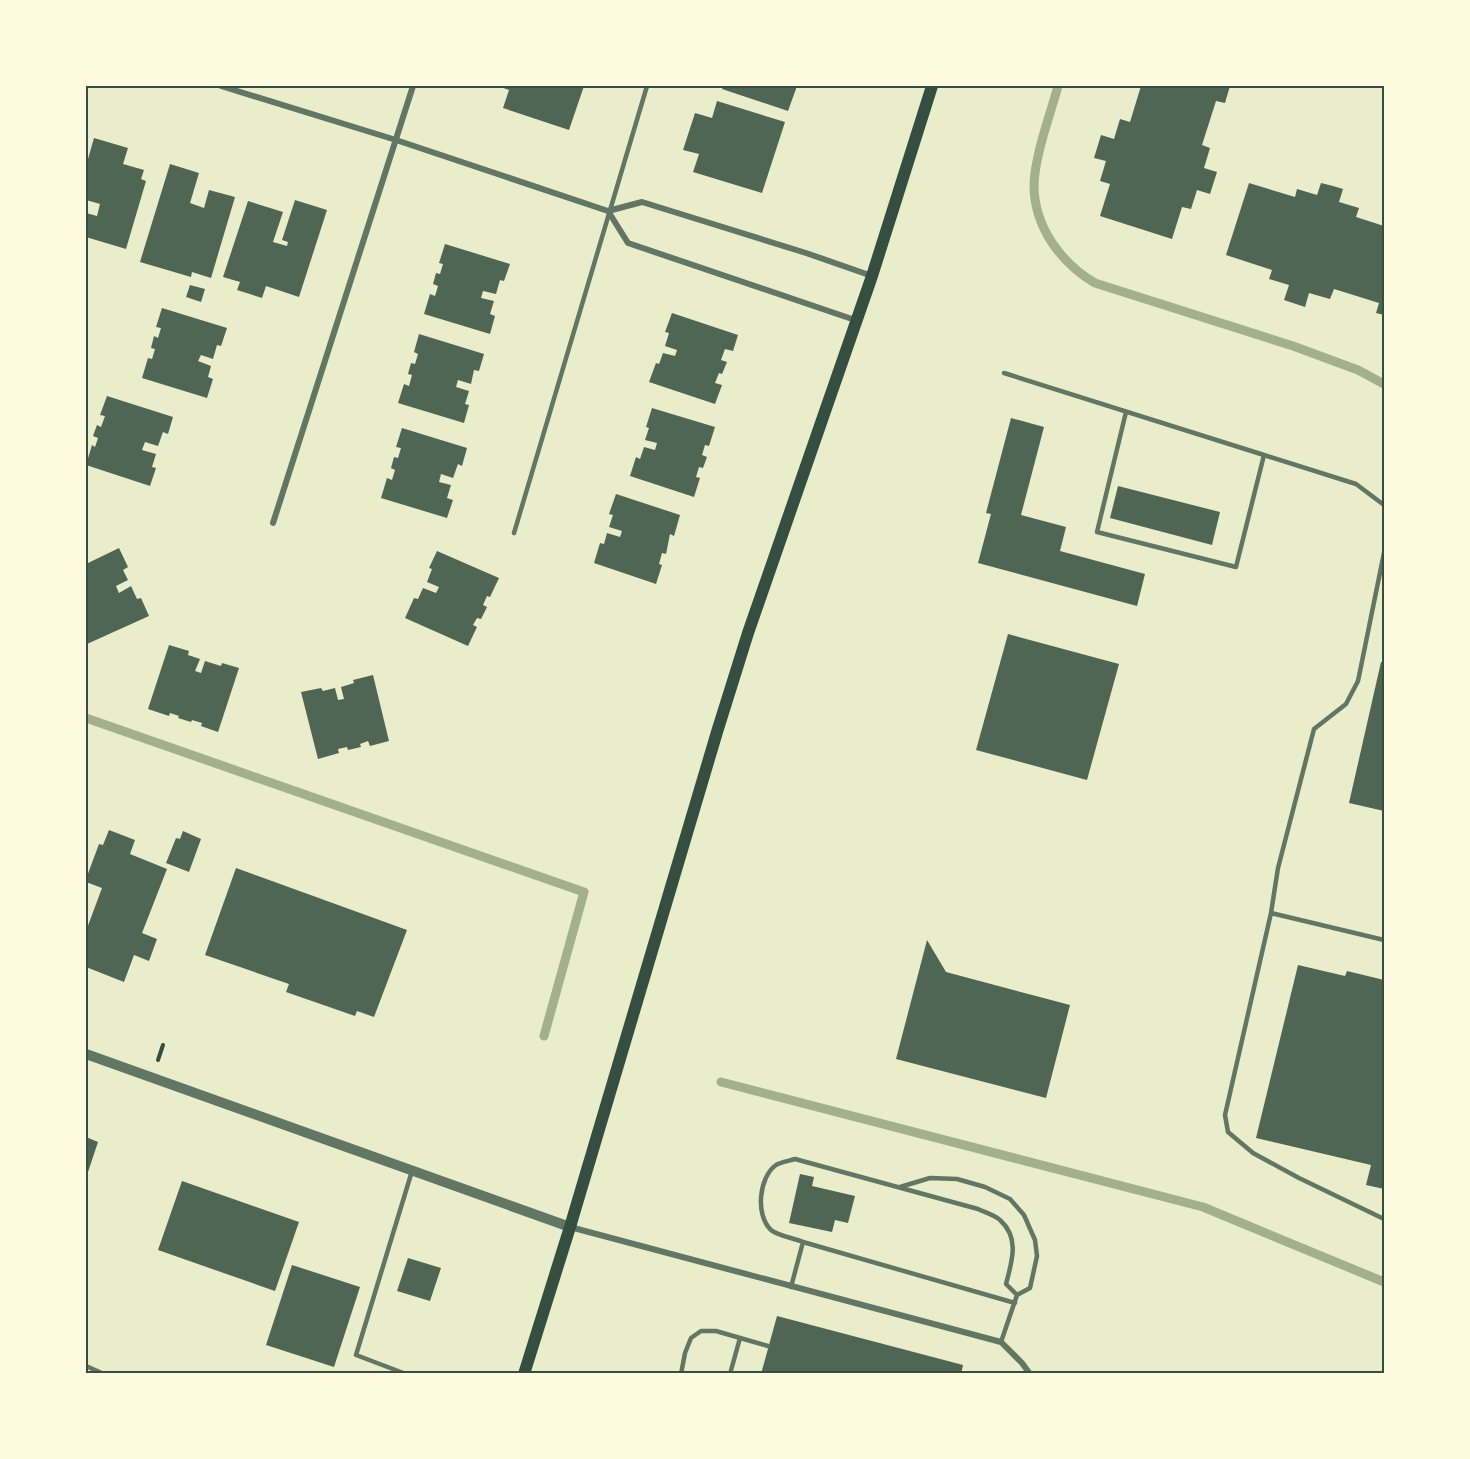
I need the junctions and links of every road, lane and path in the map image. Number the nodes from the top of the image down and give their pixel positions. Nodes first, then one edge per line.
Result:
1 (221, 86) edge
2 (414, 86) edge
3 (647, 86) edge
4 (932, 86) edge
5 (396, 140) junction
6 (608, 211) junction
7 (872, 276) junction
8 (855, 320) junction
9 (1004, 373) dead end
10 (1126, 412) junction
11 (1264, 455) junction
12 (1384, 505) edge
13 (273, 523) dead end
14 (514, 533) dead end
15 (1384, 553) edge
16 (1271, 913) junction
17 (1384, 940) edge
18 (86, 1054) edge
19 (412, 1171) junction
20 (898, 1187) junction
21 (1384, 1219) edge
22 (570, 1227) junction
23 (802, 1242) junction
24 (791, 1287) junction
25 (1017, 1295) junction
26 (1015, 1303) junction
27 (740, 1338) junction
28 (1001, 1342) junction
29 (768, 1346) dead end
30 (86, 1366) edge
31 (680, 1373) edge
32 (104, 1374) edge
33 (406, 1374) edge
34 (524, 1374) edge
35 (730, 1374) edge
36 (1030, 1374) edge

1 - 5 street
2 - 5 street
3 - 6 lane
4 - 7 main road
5 - 6 street
5 - 13 street
6 - 7 street
6 - 8 street
6 - 14 lane
7 - 8 main road
8 - 22 main road
9 - 10 lane
10 - 11 lane
10 - 11 lane
11 - 12 lane
15 - 16 lane
16 - 17 lane
16 - 21 lane
18 - 19 street
19 - 22 street
19 - 33 lane
20 - 23 lane
20 - 25 lane
20 - 25 lane
22 - 24 street
22 - 34 main road
23 - 24 lane
23 - 26 lane
24 - 28 street
25 - 26 lane
26 - 28 lane
27 - 29 lane
27 - 31 lane
27 - 35 lane
28 - 36 street
30 - 32 lane

